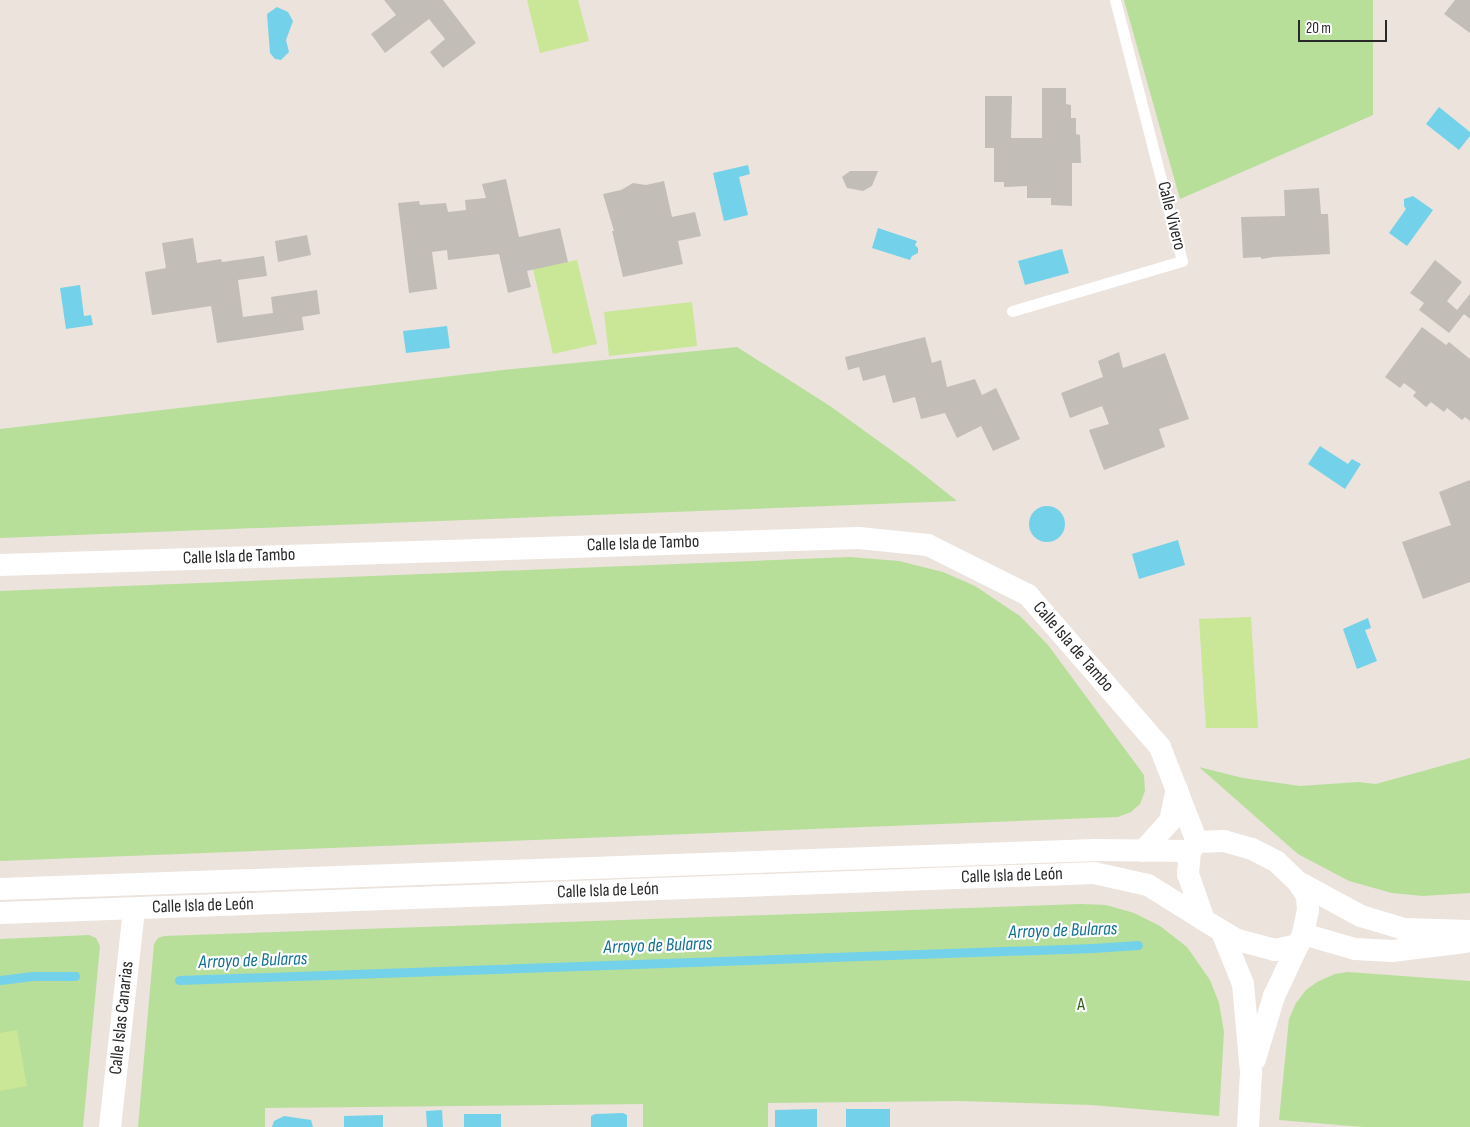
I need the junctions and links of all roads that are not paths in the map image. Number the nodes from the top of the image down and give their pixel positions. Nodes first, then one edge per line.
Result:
1 (1115, 0) edge
2 (1012, 311) dead end
3 (0, 565) edge
4 (1177, 789) junction
5 (1193, 846) junction
6 (1143, 851) junction
7 (1298, 882) junction
8 (0, 889) edge
9 (134, 909) junction
10 (0, 913) edge
11 (1213, 926) junction
12 (1470, 931) edge
13 (1301, 940) junction
14 (1470, 941) edge
15 (1392, 951) junction
16 (1470, 955) edge
17 (1251, 1072) junction
18 (110, 1127) edge
19 (1248, 1127) edge

1 - 2 lane, Calle Vivero
3 - 4 street, Calle Isla de Tambo
4 - 5 street, Calle Isla de Tambo
4 - 6 street
5 - 6 street, Calle Isla de León
5 - 7 street, Calle Isla de León
5 - 11 street
6 - 8 street, Calle Isla de León
7 - 12 street, Calle Isla de León
7 - 13 street, Calle Isla de León
9 - 10 street, Calle Isla de León
9 - 11 street, Calle Isla de León
9 - 18 street, Calle Islas Canarias
11 - 13 street, Calle Isla de León
11 - 17 street
13 - 15 street, Calle Isla de León
13 - 17 street
14 - 15 street, Calle Isla de León
15 - 16 street
17 - 19 street

